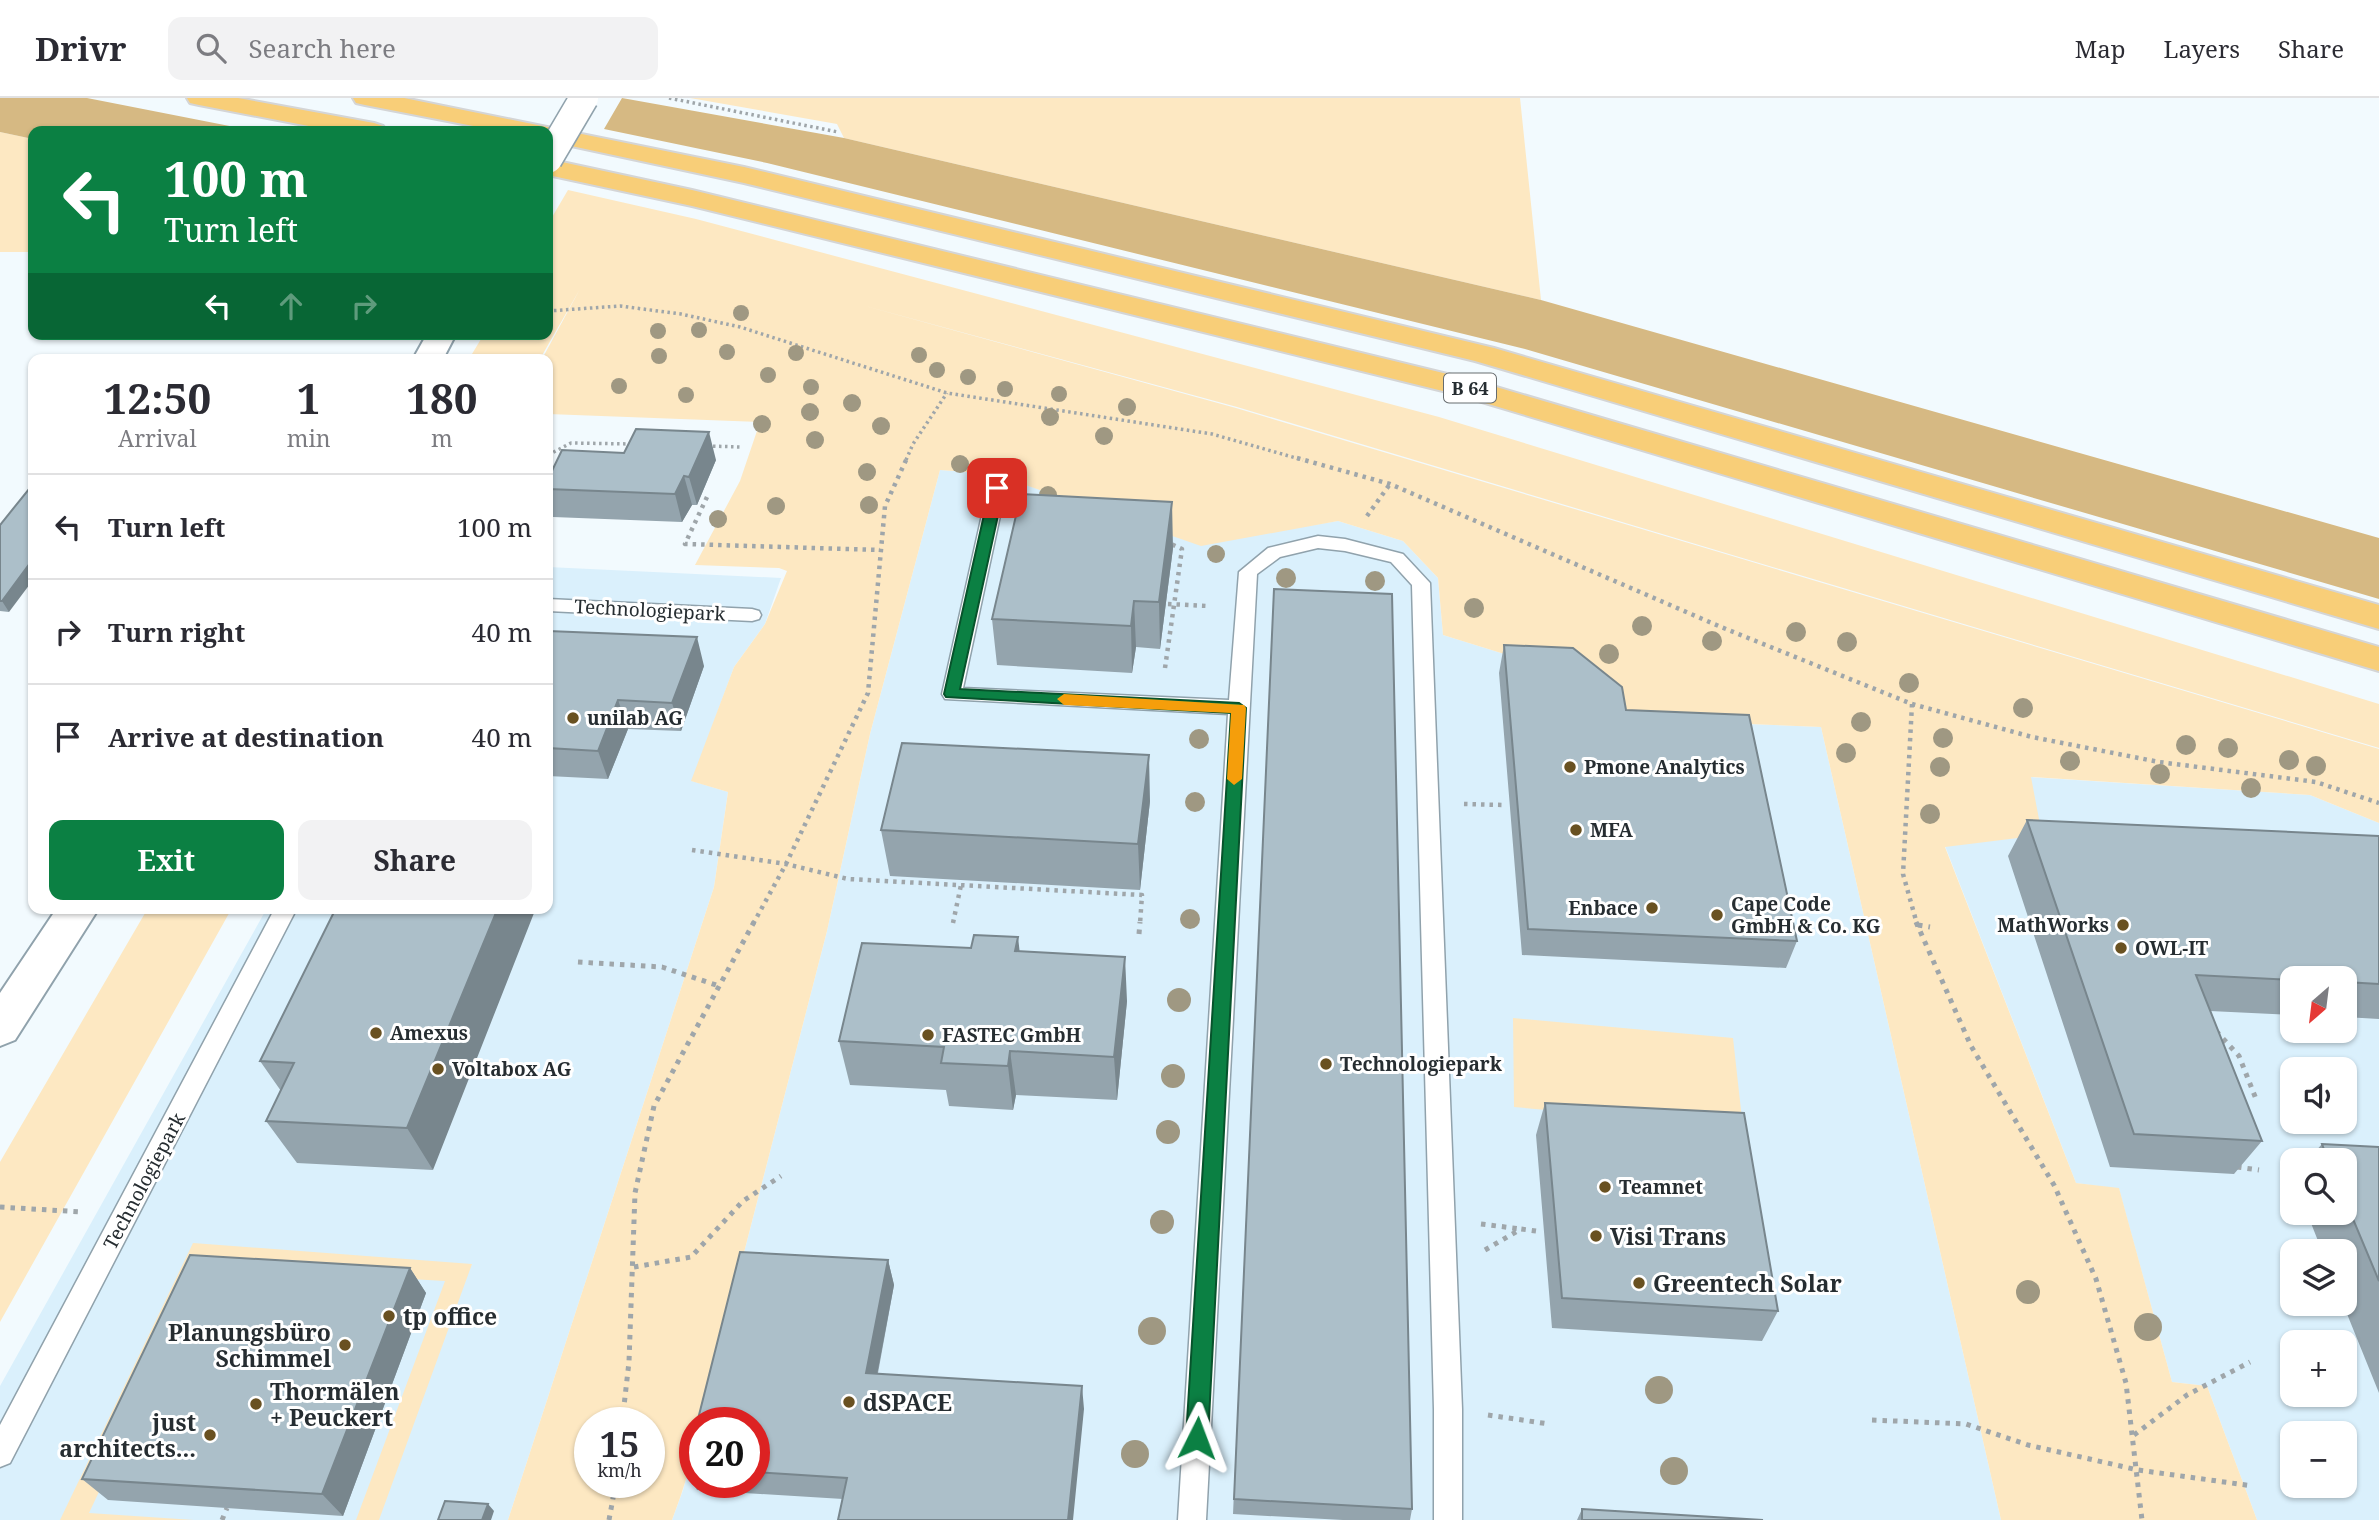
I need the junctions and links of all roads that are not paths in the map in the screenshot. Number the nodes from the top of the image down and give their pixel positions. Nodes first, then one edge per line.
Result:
1 (199, 98) edge
2 (365, 98) edge
3 (584, 98) edge
4 (347, 126) edge
5 (511, 126) edge
6 (553, 135) edge
7 (553, 151) edge
8 (553, 168) edge
9 (997, 488) dead end
10 (553, 605) edge
11 (752, 615) dead end
12 (2379, 617) edge
13 (2379, 659) edge
14 (1239, 708) junction
15 (75, 914) edge
16 (283, 914) edge
17 (0, 1028) edge
18 (0, 1453) edge
19 (1192, 1520) edge
20 (1448, 1520) edge

1 - 4 highway
2 - 5 highway
3 - 7 street, bridge
6 - 12 highway, B 64
8 - 13 highway, B 64
9 - 14 lane
10 - 11 lane, Technologiepark
14 - 19 lane
14 - 20 lane
15 - 17 street
16 - 18 lane, Technologiepark

